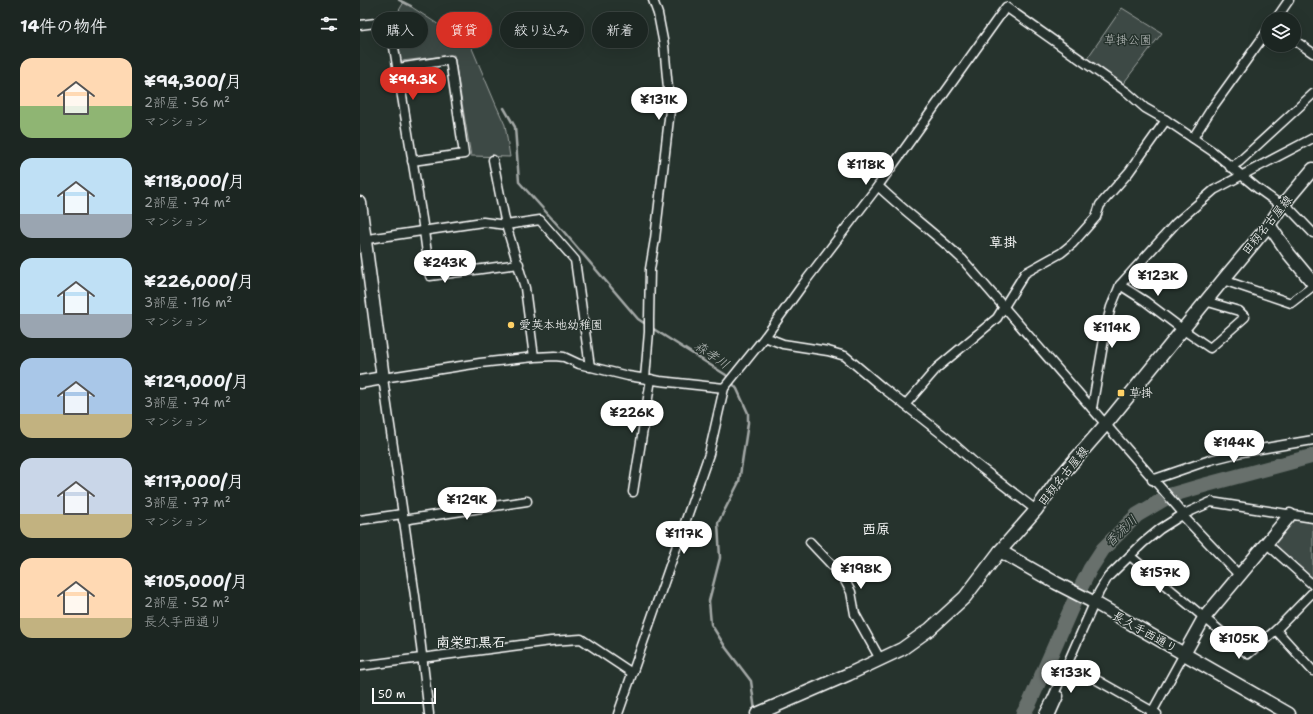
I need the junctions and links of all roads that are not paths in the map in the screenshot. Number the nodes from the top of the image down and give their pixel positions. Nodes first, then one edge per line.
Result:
1 (653, 0) edge
2 (1289, 0) edge
3 (1281, 12) edge
4 (360, 25) edge
5 (1261, 40) edge
6 (1301, 45) edge
7 (1313, 53) edge
8 (398, 68) junction
9 (1313, 94) edge
10 (1166, 120) junction
11 (1193, 138) junction
12 (1313, 138) edge
13 (493, 160) dead end
14 (412, 161) junction
15 (1230, 167) junction
16 (1313, 169) edge
17 (1242, 176) junction
18 (878, 186) junction
19 (360, 203) edge
20 (1282, 206) junction
21 (506, 225) junction
22 (1269, 225) junction
23 (424, 230) junction
24 (1313, 233) edge
25 (362, 239) edge
26 (519, 264) junction
27 (1223, 280) junction
28 (1313, 284) edge
29 (1120, 285) junction
30 (1205, 301) junction
31 (1004, 308) junction
32 (1182, 329) junction
33 (765, 337) junction
34 (534, 357) junction
35 (590, 367) junction
36 (383, 378) junction
37 (648, 379) junction
38 (360, 382) edge
39 (726, 386) junction
40 (905, 405) junction
41 (1092, 408) junction
42 (1106, 424) junction
43 (1313, 440) edge
44 (1154, 481) junction
45 (633, 492) dead end
46 (527, 501) dead end
47 (1036, 510) junction
48 (1181, 513) junction
49 (1290, 515) junction
50 (403, 517) junction
51 (1313, 518) edge
52 (360, 520) edge
53 (810, 542) dead end
54 (1267, 544) junction
55 (1000, 551) junction
56 (1130, 556) junction
57 (1239, 575) junction
58 (1313, 585) edge
59 (1313, 592) edge
60 (1093, 602) junction
61 (1204, 618) junction
62 (1276, 630) junction
63 (1184, 654) junction
64 (422, 658) junction
65 (880, 659) junction
66 (360, 666) edge
67 (1313, 671) edge
68 (632, 673) junction
69 (760, 713) edge
70 (1153, 713) edge
71 (429, 714) edge
72 (618, 714) edge
73 (1044, 714) edge
74 (1051, 714) edge
75 (1289, 714) edge

1 - 37 street
2 - 3 street
4 - 8 street
5 - 11 street
6 - 7 street
8 - 14 street
8 - 14 street
9 - 15 street
10 - 11 street
10 - 18 street
10 - 31 street
11 - 15 street
12 - 17 street
13 - 21 street
14 - 23 street
15 - 17 street
16 - 20 main road, 田籾名古屋線
17 - 20 street
17 - 29 street
18 - 31 street
18 - 33 street
19 - 25 main road
20 - 22 main road, 田籾名古屋線
20 - 24 street
21 - 23 street
21 - 26 street
21 - 35 street
22 - 27 main road, 田籾名古屋線
22 - 28 main road
23 - 25 street
23 - 26 street
25 - 36 main road
26 - 34 street
27 - 28 street
27 - 30 main road, 田籾名古屋線
29 - 32 street
29 - 41 street
30 - 32 main road, 田籾名古屋線
30 - 32 street
31 - 40 street
31 - 41 street
32 - 42 main road, 田籾名古屋線
33 - 39 street
33 - 40 street
34 - 35 street
34 - 36 street
35 - 37 street
36 - 38 main road
36 - 50 street
37 - 39 street
37 - 45 street
39 - 68 street
40 - 47 street
41 - 42 street
42 - 44 street
42 - 47 main road, 田籾名古屋線
43 - 44 street
44 - 48 street
46 - 50 street
47 - 55 main road, 田籾名古屋線
48 - 49 street
48 - 56 street
48 - 57 street
49 - 51 street
49 - 54 main road
50 - 52 street
50 - 64 street
53 - 65 street
54 - 57 main road
54 - 58 street
55 - 60 main road, 長久手西通り
55 - 65 main road, 田籾名古屋線
56 - 60 street
56 - 61 street
57 - 61 main road
59 - 62 street
60 - 63 main road, 長久手西通り
60 - 73 street
61 - 62 street
61 - 63 main road
62 - 67 street
63 - 70 street
63 - 75 main road, 長久手西通り
64 - 66 street
64 - 68 street
64 - 71 street
65 - 69 main road, 田籾名古屋線
68 - 72 street
70 - 74 street

